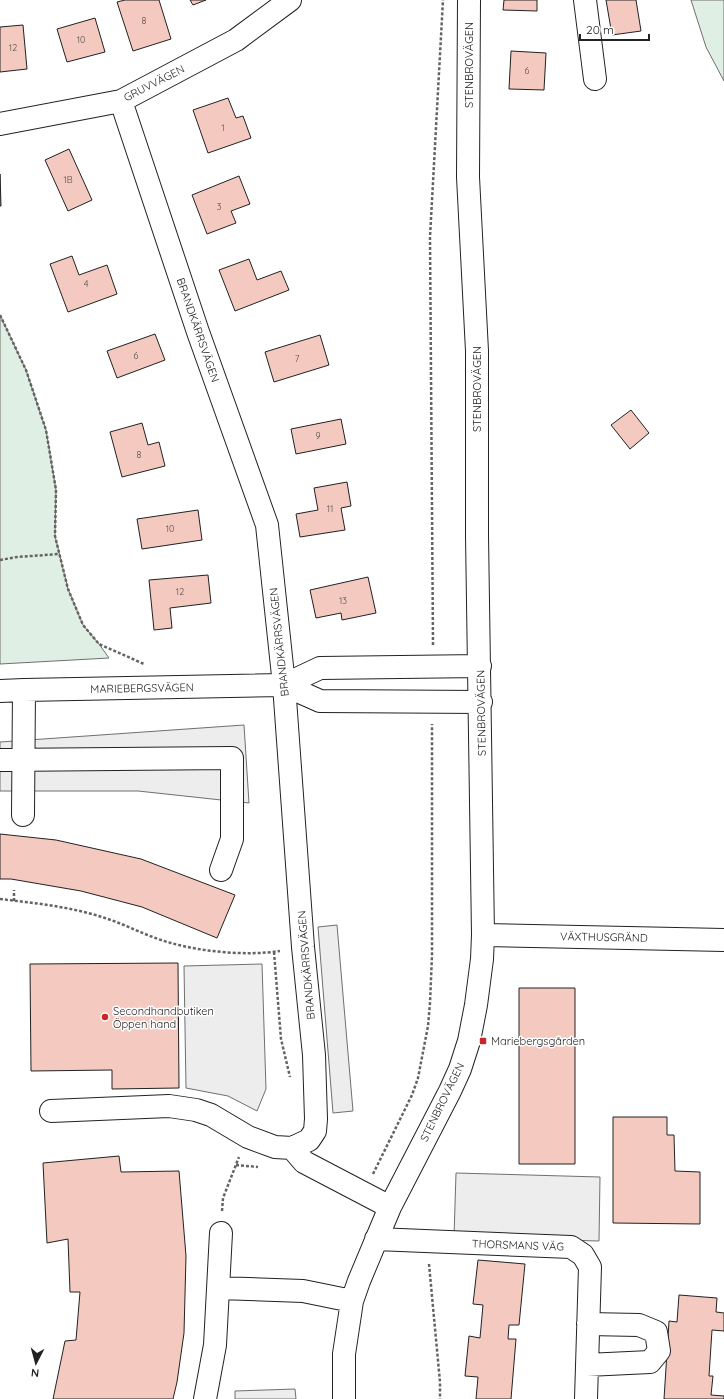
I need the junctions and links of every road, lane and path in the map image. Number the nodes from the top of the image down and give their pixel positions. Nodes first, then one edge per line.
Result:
1 (290, 0) edge
2 (469, 0) edge
3 (585, 0) edge
4 (595, 79) dead end
5 (120, 101) junction
6 (0, 124) edge
7 (0, 315) edge
8 (59, 554) junction
9 (0, 560) edge
10 (147, 665) dead end
11 (480, 666) junction
12 (284, 685) junction
13 (24, 690) junction
14 (0, 691) edge
15 (481, 702) junction
16 (23, 759) junction
17 (0, 760) edge
18 (23, 815) dead end
19 (221, 870) dead end
20 (14, 890) dead end
21 (0, 899) edge
22 (14, 901) junction
23 (483, 935) junction
24 (724, 940) edge
25 (303, 947) junction
26 (51, 1111) dead end
27 (248, 1136) junction
28 (292, 1148) junction
29 (390, 1207) junction
30 (221, 1233) joint
31 (376, 1239) junction
32 (428, 1242) junction
33 (218, 1288) junction
34 (352, 1301) junction
35 (588, 1324) junction
36 (587, 1365) junction
37 (205, 1399) edge
38 (344, 1399) edge
39 (440, 1399) edge
40 (586, 1399) edge

1 - 5 street, GRUVVÄGEN
2 - 11 street, STENBROVÄGEN
3 - 4 street
5 - 6 street, GRUVVÄGEN
5 - 12 street, BRANDKÄRRSVÄGEN
7 - 8 path
8 - 9 path
8 - 10 path
11 - 12 street, MARIEBERGSVÄGEN
11 - 15 street, STENBROVÄGEN
12 - 13 street, MARIEBERGSVÄGEN
12 - 15 street, MARIEBERGSVÄGEN
12 - 25 street, BRANDKÄRRSVÄGEN
13 - 14 street, MARIEBERGSVÄGEN
13 - 16 street
15 - 23 street, STENBROVÄGEN
16 - 17 street
16 - 18 street
16 - 19 street
20 - 22 path
21 - 22 path
22 - 25 path
23 - 24 street, VÄXTHUSGRÄND
23 - 29 street, STENBROVÄGEN
25 - 28 street, BRANDKÄRRSVÄGEN
26 - 27 street
27 - 28 street
27 - 30 path
28 - 29 street
29 - 31 street, STENBROVÄGEN
30 - 33 street
31 - 32 street, THORSMANS VÄG
31 - 34 street, STENBROVÄGEN
32 - 35 street, THORSMANS VÄG
32 - 39 path
33 - 34 street
33 - 37 street
34 - 38 street, STENBROVÄGEN
35 - 36 street, THORSMANS VÄG
35 - 36 street
36 - 40 street, THORSMANS VÄG

